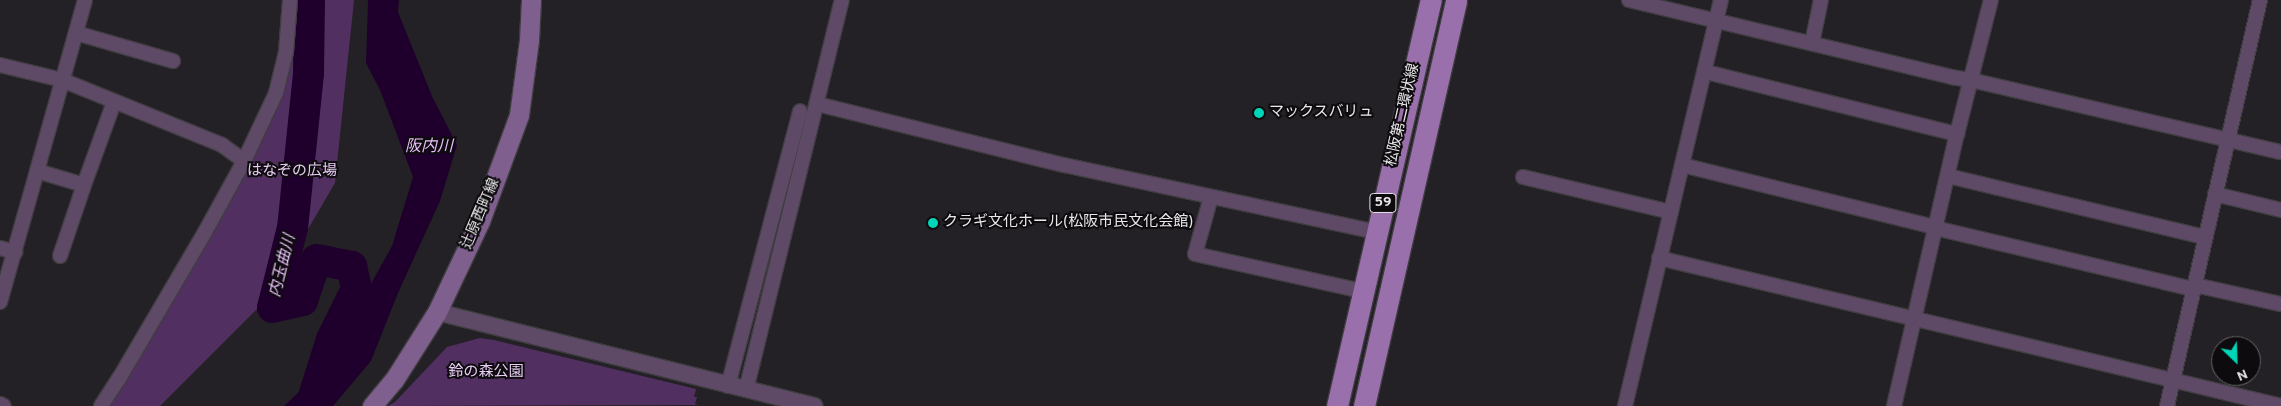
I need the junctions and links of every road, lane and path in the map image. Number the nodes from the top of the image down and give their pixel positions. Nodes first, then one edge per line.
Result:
1 (86, 0) edge
2 (290, 0) edge
3 (531, 0) edge
4 (842, 0) edge
5 (1431, 0) edge
6 (1456, 0) edge
7 (1629, 0) edge
8 (1721, 0) edge
9 (1822, 0) edge
10 (1991, 0) edge
11 (2260, 0) edge
12 (1717, 21) junction
13 (76, 33) junction
14 (1812, 44) junction
15 (173, 61) dead end
16 (0, 65) edge
17 (1706, 72) junction
18 (62, 80) junction
19 (1972, 80) junction
20 (114, 102) junction
21 (817, 104) junction
22 (800, 110) dead end
23 (1957, 134) junction
24 (2227, 140) junction
25 (2281, 152) edge
26 (244, 161) junction
27 (1682, 166) junction
28 (37, 171) junction
29 (1948, 176) junction
30 (1523, 177) dead end
31 (84, 185) junction
32 (2215, 194) junction
33 (1210, 197) junction
34 (2281, 210) edge
35 (1671, 212) junction
36 (1935, 227) junction
37 (1376, 232) junction
38 (2205, 237) junction
39 (0, 248) edge
40 (15, 252) junction
41 (60, 256) dead end
42 (1659, 258) junction
43 (2194, 287) junction
44 (1362, 291) junction
45 (0, 302) edge
46 (2281, 304) edge
47 (437, 312) junction
48 (1914, 319) junction
49 (2173, 380) junction
50 (728, 386) junction
51 (746, 390) junction
52 (0, 404) edge
53 (4, 406) edge
54 (101, 406) edge
55 (372, 406) edge
56 (814, 406) edge
57 (1337, 406) edge
58 (1364, 406) edge
59 (1625, 406) edge
60 (1894, 406) edge
61 (2167, 406) edge
62 (2281, 406) edge

1 - 13 street
2 - 26 street
3 - 47 main road, 辻原西町線
4 - 21 street
5 - 37 main road, 松阪第二環状線 / 59
6 - 58 main road, 松阪第二環状線 / 59
7 - 12 street
8 - 12 street
9 - 14 street
10 - 19 street
11 - 24 street
12 - 14 street
12 - 17 street
13 - 15 street
13 - 18 street
14 - 19 street
16 - 18 street
17 - 23 street
17 - 27 street
18 - 20 street
18 - 28 street
19 - 23 street
19 - 24 street
20 - 26 street
20 - 31 street
21 - 33 street
21 - 51 street
22 - 50 street
23 - 29 street
24 - 25 street
24 - 32 street
26 - 54 street
27 - 35 street
27 - 36 street
28 - 31 street
28 - 40 street
29 - 36 street
29 - 38 street
30 - 35 street
31 - 41 street
32 - 34 street
32 - 38 street
33 - 37 street
33 - 44 street
35 - 42 street
36 - 43 street
36 - 48 street
37 - 44 main road, 松阪第二環状線 / 59
38 - 43 street
39 - 40 street
40 - 45 street
42 - 48 street
42 - 59 street
43 - 46 street
43 - 49 street
44 - 57 main road, 松阪第二環状線 / 59
47 - 50 street
47 - 55 main road, 辻原西町線
48 - 49 street
48 - 60 street
49 - 61 street
49 - 62 street
50 - 51 street
51 - 56 street
52 - 53 street

